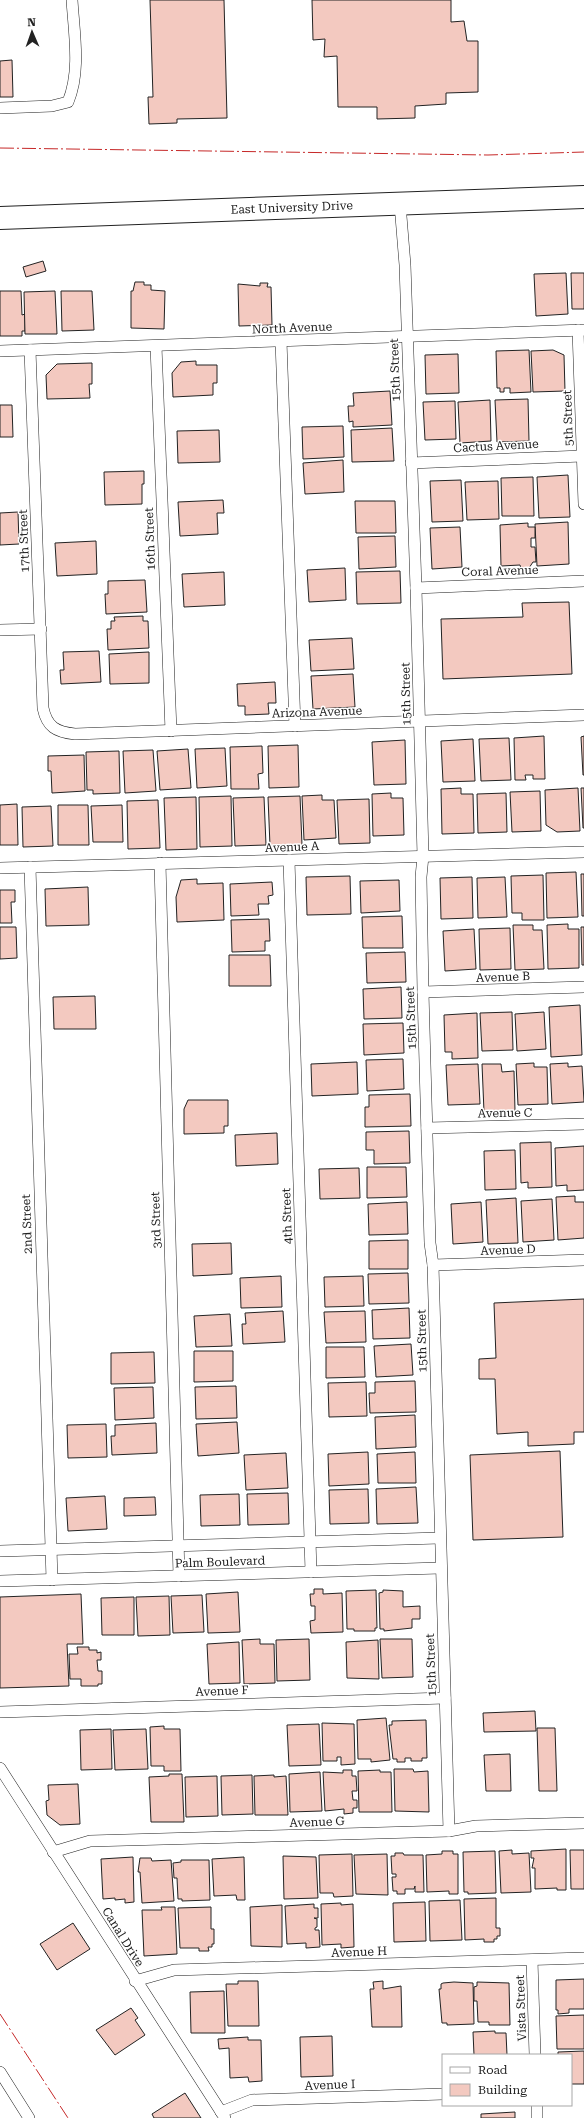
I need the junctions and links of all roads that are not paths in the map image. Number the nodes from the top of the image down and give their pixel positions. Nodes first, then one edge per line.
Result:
1 (72, 0) edge
2 (0, 108) edge
3 (584, 197) edge
4 (400, 204) junction
5 (0, 218) edge
6 (581, 330) edge
7 (407, 336) junction
8 (281, 341) junction
9 (156, 346) junction
10 (30, 350) junction
11 (0, 351) edge
12 (582, 456) junction
13 (411, 463) junction
14 (584, 504) edge
15 (584, 581) edge
16 (416, 588) junction
17 (41, 629) junction
18 (0, 630) edge
19 (584, 715) edge
20 (420, 721) junction
21 (295, 726) junction
22 (52, 728) joint
23 (171, 730) junction
24 (584, 852) edge
25 (423, 856) junction
26 (290, 860) junction
27 (160, 863) junction
28 (0, 868) edge
29 (30, 868) junction
30 (584, 987) edge
31 (423, 992) junction
32 (584, 1124) edge
33 (427, 1128) junction
34 (584, 1260) edge
35 (433, 1265) junction
36 (439, 1538) junction
37 (310, 1542) junction
38 (178, 1546) junction
39 (50, 1550) junction
40 (0, 1551) edge
41 (440, 1568) junction
42 (311, 1572) junction
43 (179, 1576) junction
44 (52, 1580) junction
45 (0, 1581) edge
46 (445, 1698) junction
47 (0, 1712) edge
48 (0, 1768) edge
49 (584, 1823) edge
50 (449, 1831) junction
51 (53, 1852) junction
52 (584, 1958) edge
53 (532, 1960) junction
54 (135, 1981) junction
55 (535, 2054) edge
56 (0, 2072) edge
57 (442, 2094) edge
58 (537, 2106) edge
59 (223, 2115) edge
60 (29, 2118) edge
61 (537, 2118) edge

1 - 2 lane
3 - 4 main road, East University Drive
4 - 5 main road, East University Drive
4 - 7 lane, 15th Street
6 - 7 lane, North Avenue
6 - 12 lane, 5th Street
7 - 8 lane, North Avenue
7 - 13 lane, 15th Street
8 - 9 lane, North Avenue
8 - 21 lane
9 - 10 lane, North Avenue
9 - 23 lane, 16th Street
10 - 11 lane, North Avenue
10 - 17 lane, 17th Street
12 - 13 lane, Cactus Avenue
12 - 14 lane, 5th Street
13 - 16 lane, 15th Street
15 - 16 lane, Coral Avenue
16 - 20 lane, 15th Street
17 - 18 lane
17 - 22 lane, 17th Street
19 - 20 lane, Arizona Avenue
20 - 21 lane, Arizona Avenue
20 - 25 lane, 15th Street
21 - 23 lane, Arizona Avenue
22 - 23 lane, Arizona Avenue
24 - 25 lane, Avenue A
25 - 26 lane, Avenue A
25 - 31 lane, 15th Street
26 - 27 lane, Avenue A
26 - 37 lane, 4th Street
27 - 29 lane, Avenue A
27 - 38 lane, 3rd Street
28 - 29 lane, Avenue A
29 - 39 lane, 2nd Street
30 - 31 lane, Avenue B
31 - 33 lane, 15th Street
32 - 33 lane, Avenue C
33 - 35 lane, 15th Street
34 - 35 lane, Avenue D
35 - 36 lane, 15th Street
36 - 37 lane, Palm Boulevard
36 - 41 lane, 15th Street
37 - 38 lane, Palm Boulevard
37 - 42 lane, 4th Street
38 - 39 lane, Palm Boulevard
38 - 43 lane, 3rd Street
39 - 40 lane, Palm Boulevard
39 - 44 lane, 2nd Street
41 - 42 lane, Palm Boulevard
41 - 46 lane, 15th Street
42 - 43 lane, Palm Boulevard
43 - 44 lane, Palm Boulevard
44 - 45 lane, Palm Boulevard
46 - 47 lane, Avenue F
46 - 50 lane, 15th Street
48 - 51 lane, Canal Drive
49 - 50 lane, Avenue G
50 - 51 lane, Avenue G
51 - 54 lane, Canal Drive
52 - 53 lane, Avenue H
53 - 54 lane, Avenue H
53 - 55 lane, Vista Street
54 - 59 lane, Canal Drive
56 - 60 lane
57 - 59 lane, Avenue I
58 - 61 lane

